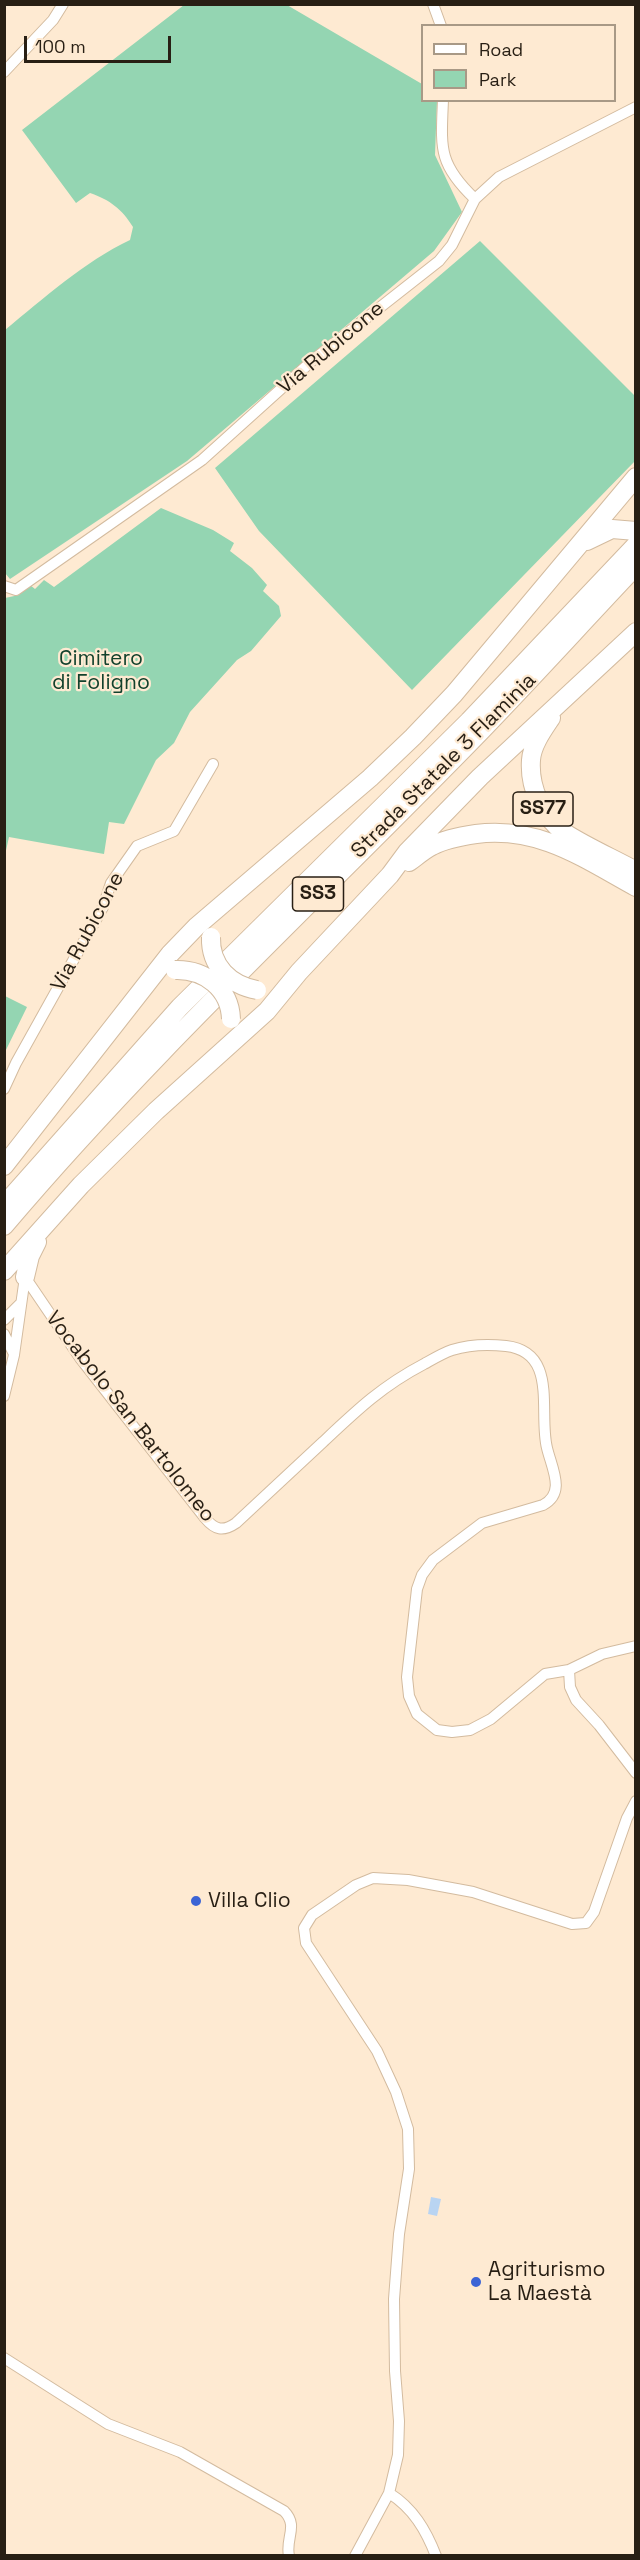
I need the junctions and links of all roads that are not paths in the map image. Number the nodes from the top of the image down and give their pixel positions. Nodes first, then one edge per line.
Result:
1 (63, 4) edge
2 (433, 4) edge
3 (440, 24) edge
4 (4, 72) edge
5 (443, 102) edge
6 (636, 107) edge
7 (474, 199) junction
8 (636, 477) edge
9 (636, 531) edge
10 (636, 545) edge
11 (575, 549) junction
12 (636, 566) edge
13 (4, 586) edge
14 (636, 632) edge
15 (559, 705) junction
16 (213, 764) dead end
17 (636, 871) edge
18 (390, 875) junction
19 (636, 887) edge
20 (218, 907) junction
21 (298, 972) junction
22 (153, 973) junction
23 (226, 1047) junction
24 (4, 1089) edge
25 (46, 1113) junction
26 (4, 1144) edge
27 (4, 1166) edge
28 (4, 1205) edge
29 (45, 1225) junction
30 (4, 1226) edge
31 (4, 1271) edge
32 (25, 1277) junction
33 (21, 1303) junction
34 (4, 1320) edge
35 (4, 1334) edge
36 (14, 1355) junction
37 (4, 1396) edge
38 (636, 1646) edge
39 (569, 1670) junction
40 (636, 1773) edge
41 (636, 1801) edge
42 (4, 2358) edge
43 (389, 2493) junction
44 (289, 2556) edge
45 (355, 2556) edge
46 (436, 2556) edge

1 - 4 street
2 - 3 street
5 - 7 street
6 - 7 street, Via Rubicone
7 - 13 street, Via Rubicone
8 - 11 highway
9 - 11 highway
10 - 28 highway, Strada Statale 3 Flaminia / SS3
11 - 20 highway
12 - 30 highway, Strada Statale 3 Flaminia / SS3
14 - 15 highway
15 - 17 highway, SS77
15 - 18 highway
16 - 24 street, Via Rubicone
18 - 19 highway, SS77
18 - 21 highway
20 - 21 highway, bridge
20 - 22 highway
21 - 23 highway
22 - 23 highway, bridge
22 - 25 highway
23 - 29 highway
25 - 26 highway
25 - 27 highway
29 - 31 highway
29 - 32 highway
32 - 33 street
32 - 39 street, Vocabolo San Bartolomeo
33 - 34 street
33 - 36 street
35 - 36 street
36 - 37 street
38 - 39 street, Vocabolo San Bartolomeo
39 - 40 street
41 - 43 street
42 - 44 street
43 - 45 street
43 - 46 street

